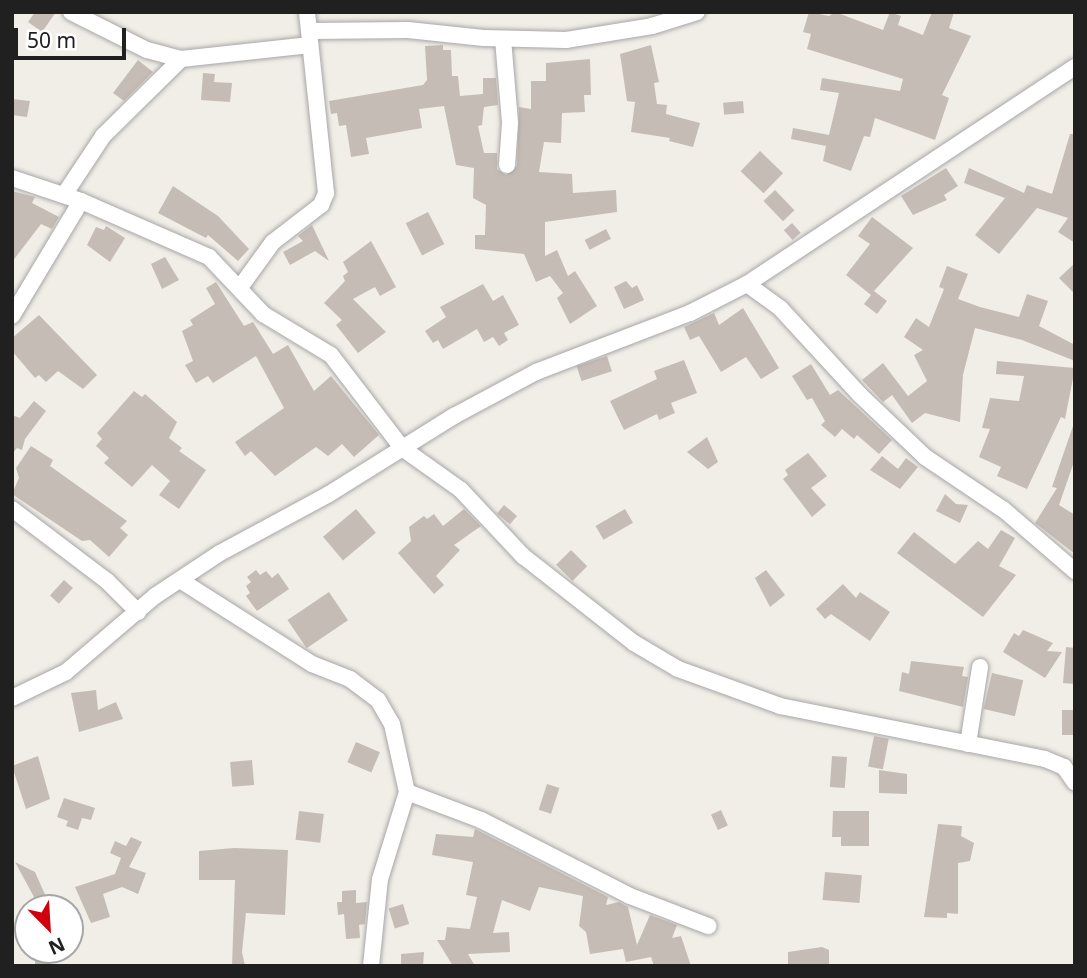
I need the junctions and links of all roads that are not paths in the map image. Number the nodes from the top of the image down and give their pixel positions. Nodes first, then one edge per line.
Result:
1 (71, 12) edge
2 (307, 12) edge
3 (697, 12) edge
4 (310, 38) junction
5 (503, 39) junction
6 (181, 59) junction
7 (1075, 66) edge
8 (507, 165) dead end
9 (12, 178) edge
10 (64, 195) junction
11 (81, 201) junction
12 (747, 284) junction
13 (241, 286) junction
14 (12, 316) edge
15 (402, 448) junction
16 (12, 509) edge
17 (1075, 571) edge
18 (180, 580) junction
19 (138, 612) junction
20 (980, 667) dead end
21 (12, 698) edge
22 (968, 744) junction
23 (1075, 783) edge
24 (407, 792) junction
25 (708, 926) dead end
26 (371, 966) edge

1 - 6 street
2 - 4 street
3 - 5 street
4 - 5 street
4 - 6 street
4 - 13 street
5 - 8 street
6 - 10 street
7 - 12 street
9 - 10 street
10 - 11 street
11 - 13 street
11 - 14 street
12 - 15 street
12 - 17 street
13 - 15 street
15 - 18 street
15 - 22 street
16 - 19 street
18 - 19 street
18 - 24 street
19 - 21 street
20 - 22 street
22 - 23 street
24 - 25 street
24 - 26 street

